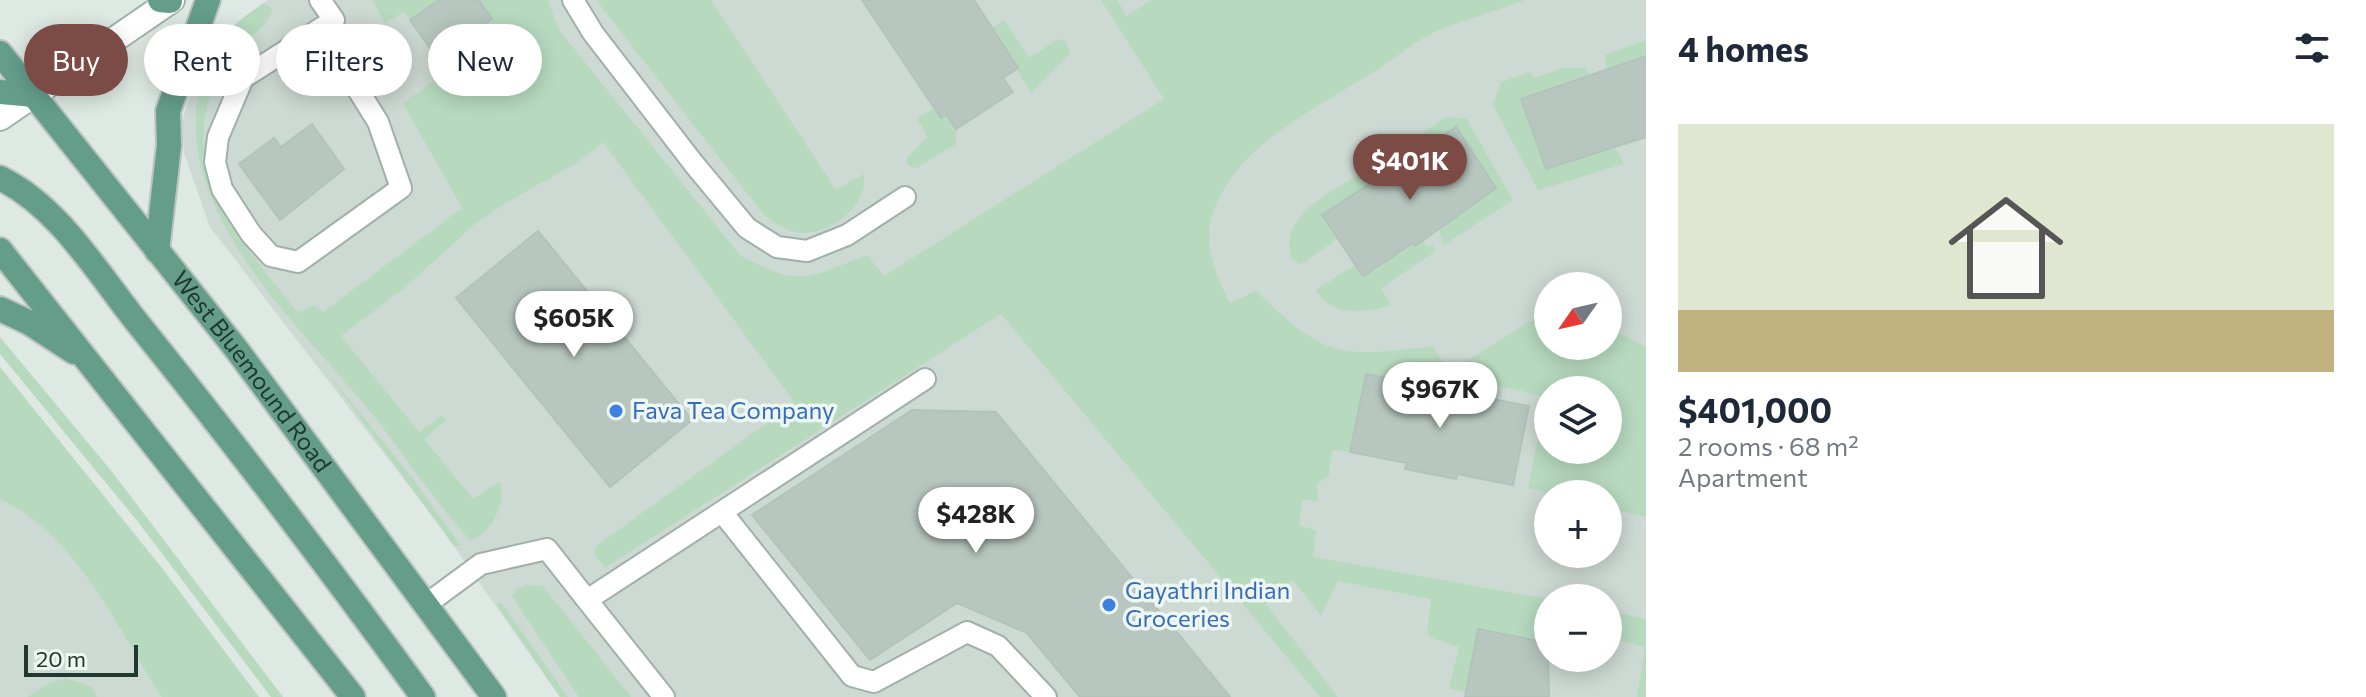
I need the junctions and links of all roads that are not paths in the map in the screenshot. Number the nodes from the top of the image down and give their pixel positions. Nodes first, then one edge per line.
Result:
1 (167, 0) edge
2 (208, 0) edge
3 (320, 0) edge
4 (573, 0) edge
5 (328, 24) edge
6 (128, 28) edge
7 (320, 29) joint
8 (0, 53) edge
9 (24, 83) edge
10 (0, 92) edge
11 (24, 94) edge
12 (33, 96) edge
13 (35, 96) edge
14 (0, 118) edge
15 (0, 178) edge
16 (905, 197) dead end
17 (0, 250) edge
18 (157, 251) junction
19 (0, 309) edge
20 (95, 367) junction
21 (925, 379) dead end
22 (722, 512) junction
23 (587, 600) junction
24 (428, 603) junction
25 (353, 697) edge
26 (423, 697) edge
27 (494, 697) edge
28 (664, 697) edge
29 (1046, 697) edge

1 - 6 street
2 - 18 main road
3 - 5 lane
4 - 16 lane
7 - 7 lane
8 - 9 main road, West Bluemound Road
10 - 11 main road
12 - 14 street
13 - 18 main road, West Bluemound Road
15 - 26 main road
17 - 20 main road
18 - 24 main road, West Bluemound Road
19 - 20 main road
20 - 25 main road
21 - 22 lane
22 - 23 lane
22 - 29 lane
23 - 24 lane
23 - 28 lane
24 - 27 main road, West Bluemound Road

